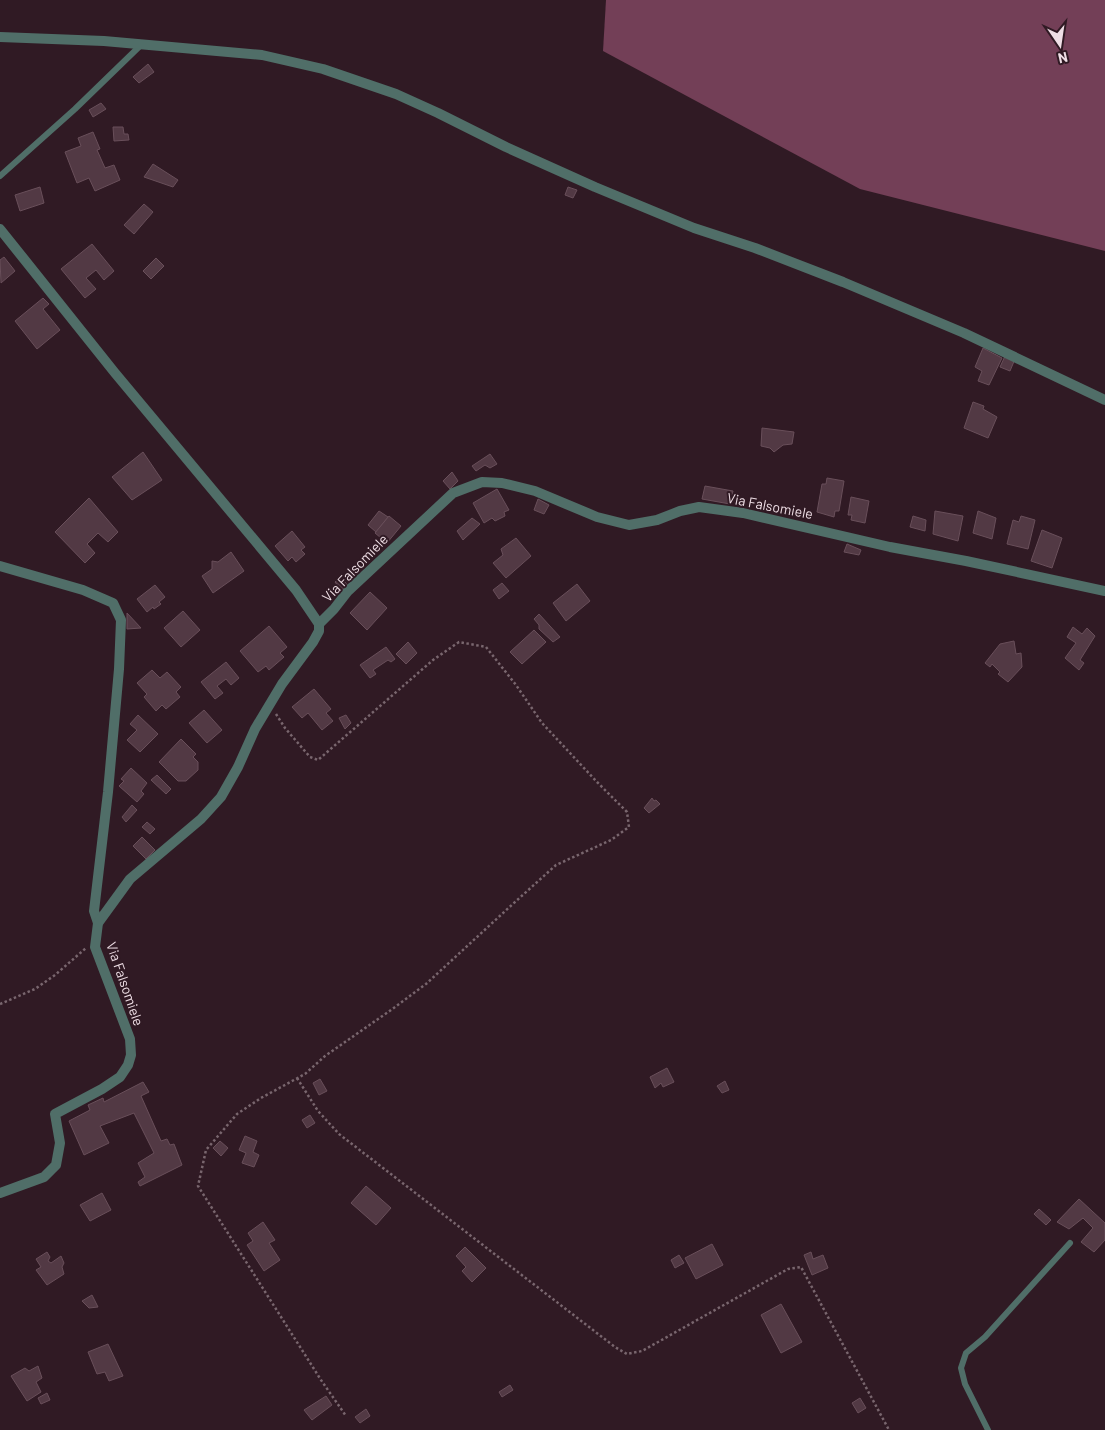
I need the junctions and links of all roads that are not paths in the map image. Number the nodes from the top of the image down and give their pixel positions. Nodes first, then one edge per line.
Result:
1 (0, 37) edge
2 (142, 44) junction
3 (0, 176) edge
4 (0, 229) edge
5 (1105, 400) edge
6 (0, 566) edge
7 (1105, 590) edge
8 (319, 624) junction
9 (98, 923) junction
10 (0, 1193) edge
11 (1070, 1243) dead end
12 (988, 1430) edge

1 - 2 street
2 - 3 lane
2 - 5 street
4 - 8 street
6 - 9 street
7 - 8 street, Via Falsomiele
8 - 9 street, Via Falsomiele
9 - 10 street, Via Falsomiele
11 - 12 lane

